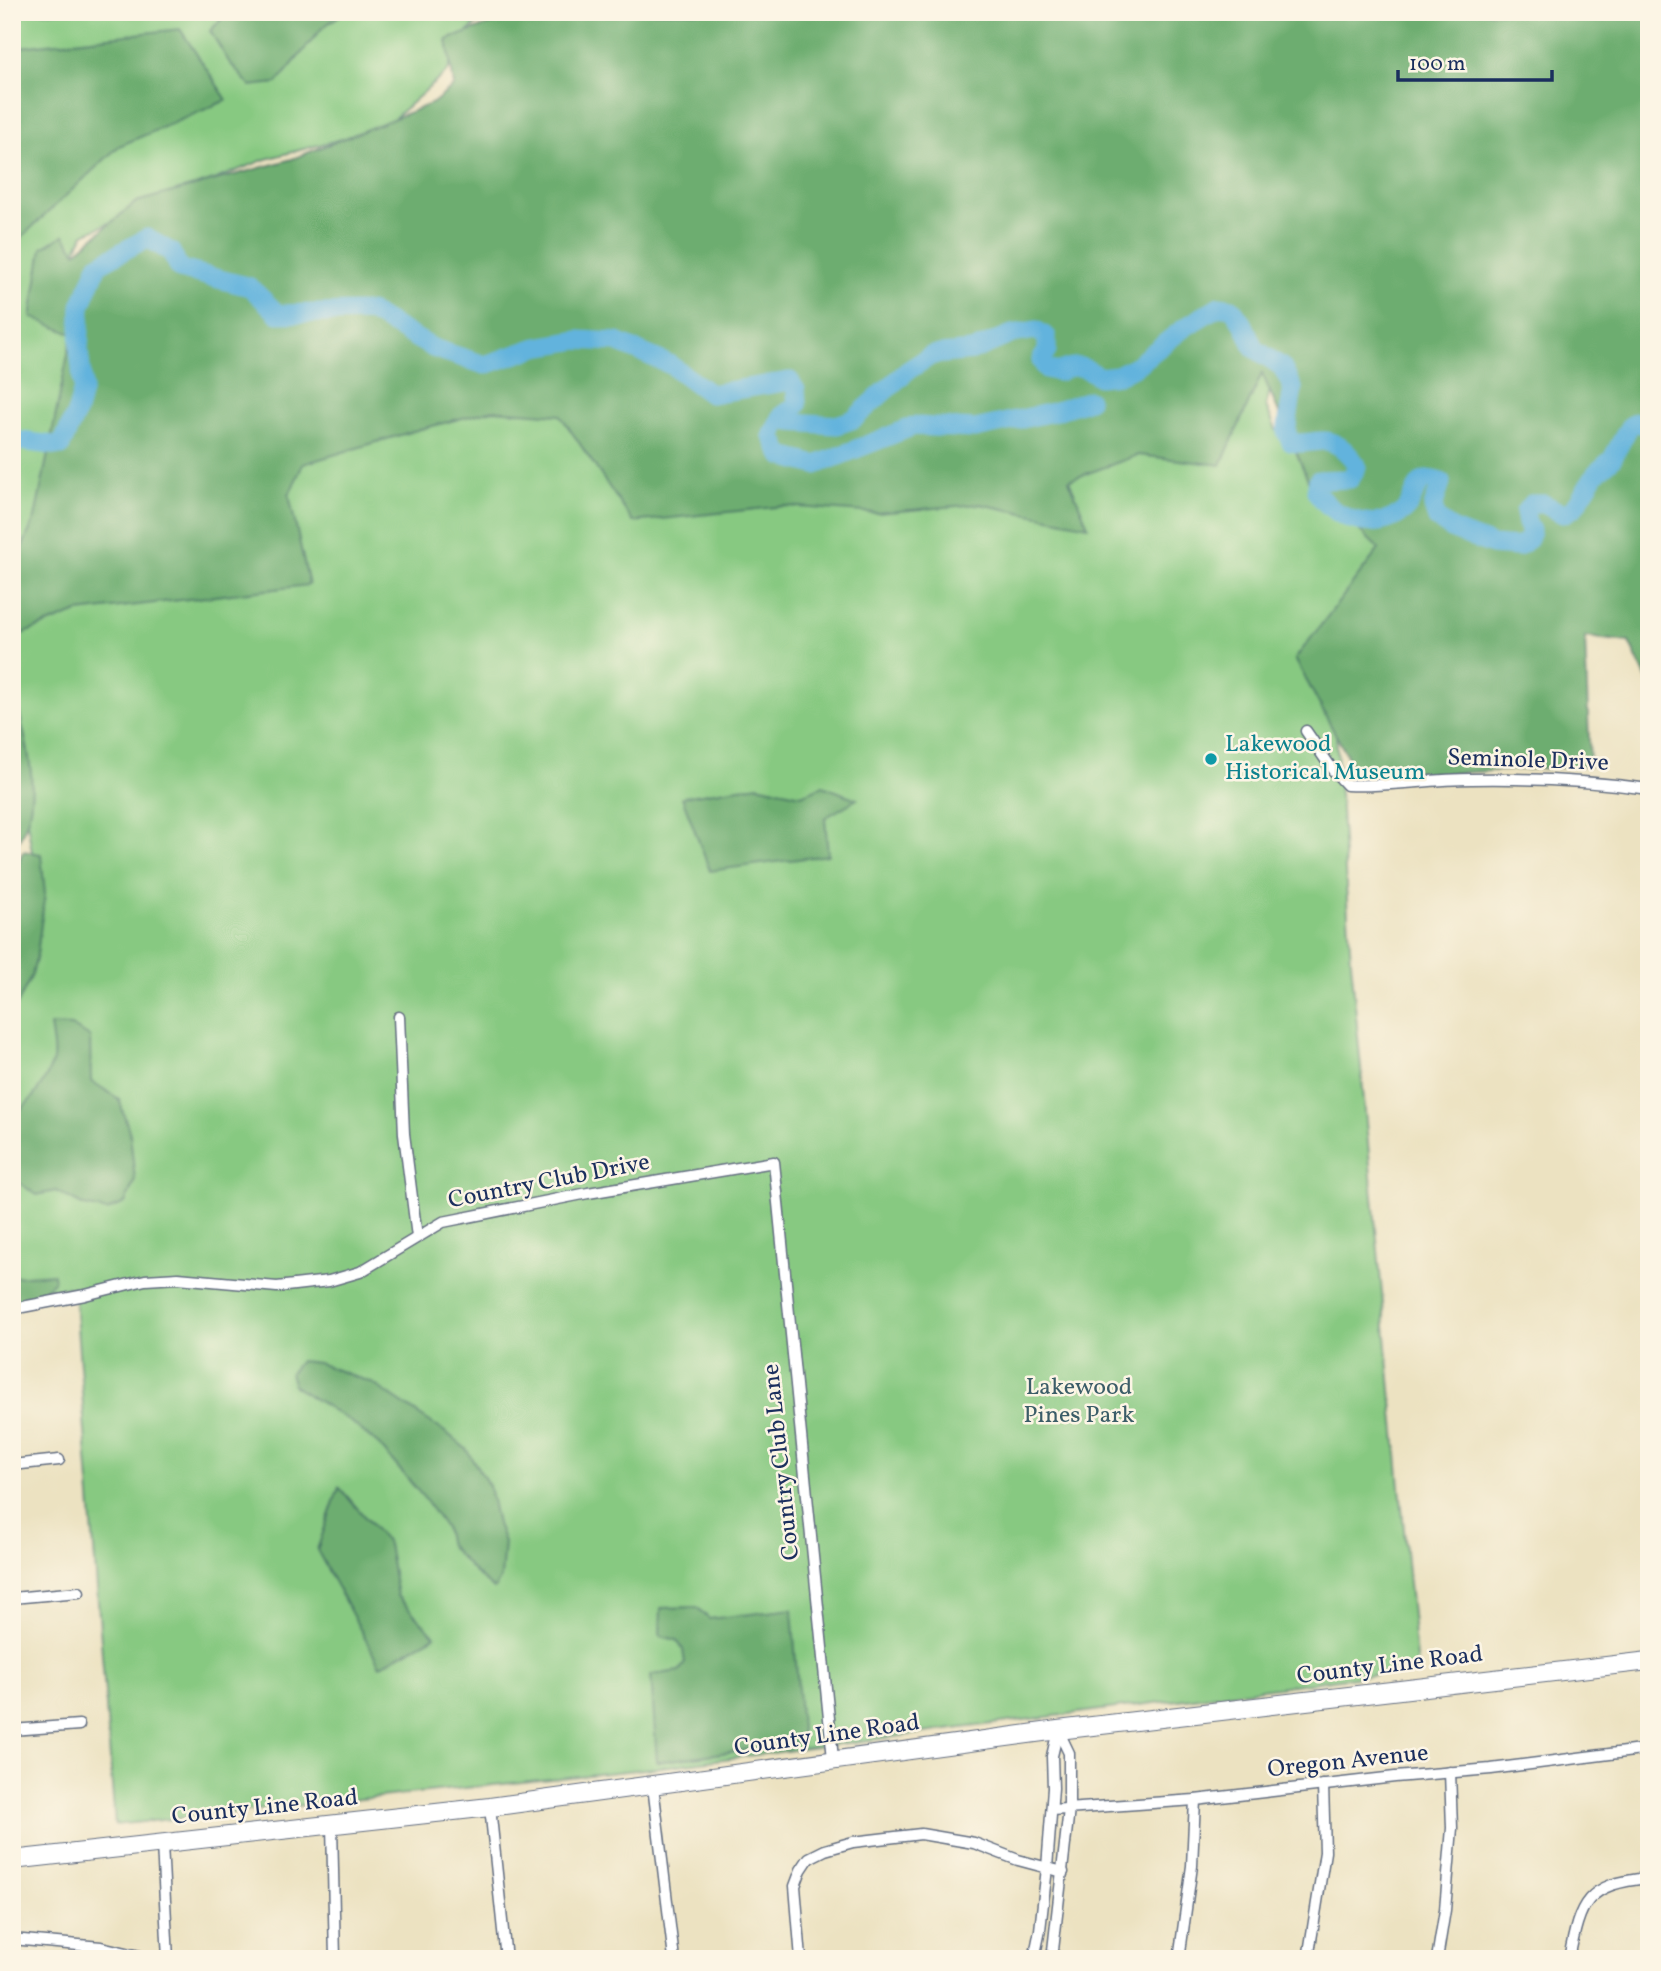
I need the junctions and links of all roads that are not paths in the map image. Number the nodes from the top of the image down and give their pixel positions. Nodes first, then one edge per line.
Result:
1 (1306, 731) dead end
2 (1649, 789) edge
3 (399, 1017) dead end
4 (774, 1162) joint
5 (417, 1237) junction
6 (12, 1310) edge
7 (59, 1460) dead end
8 (12, 1465) edge
9 (79, 1591) dead end
10 (12, 1598) edge
11 (1649, 1661) edge
12 (79, 1725) dead end
13 (12, 1730) edge
14 (1058, 1730) junction
15 (1649, 1749) edge
16 (833, 1759) junction
17 (1450, 1772) junction
18 (1323, 1785) junction
19 (653, 1786) junction
20 (1195, 1800) junction
21 (490, 1807) junction
22 (1069, 1809) junction
23 (1052, 1810) junction
24 (332, 1825) junction
25 (162, 1844) junction
26 (12, 1860) edge
27 (1047, 1868) junction
28 (1063, 1872) junction
29 (1649, 1878) edge
30 (12, 1939) edge
31 (153, 1959) edge
32 (168, 1959) edge
33 (335, 1959) edge
34 (506, 1959) edge
35 (674, 1959) edge
36 (801, 1959) edge
37 (1034, 1959) edge
38 (1052, 1959) edge
39 (1180, 1959) edge
40 (1308, 1959) edge
41 (1437, 1959) edge
42 (1569, 1959) edge

1 - 2 street, Seminole Drive
3 - 5 street
4 - 5 street, Country Club Drive
4 - 16 street, Country Club Lane
5 - 6 street, Country Club Drive
7 - 8 street
9 - 10 street
11 - 14 main road, County Line Road
12 - 13 street
14 - 16 main road, County Line Road
14 - 22 street
14 - 23 street
15 - 17 street, Oregon Avenue
16 - 19 main road, County Line Road
17 - 18 street, Oregon Avenue
17 - 41 street
18 - 20 street, Oregon Avenue
18 - 40 street
19 - 21 main road, County Line Road
19 - 35 street
20 - 22 street, Oregon Avenue
20 - 39 street
21 - 24 main road, County Line Road
21 - 34 street
22 - 23 street, Oregon Avenue
22 - 28 street
23 - 27 street
24 - 25 main road, County Line Road
24 - 33 street
25 - 26 main road, County Line Road
25 - 32 street
27 - 28 street
27 - 36 street
27 - 37 street
28 - 38 street
29 - 42 street
30 - 31 street

